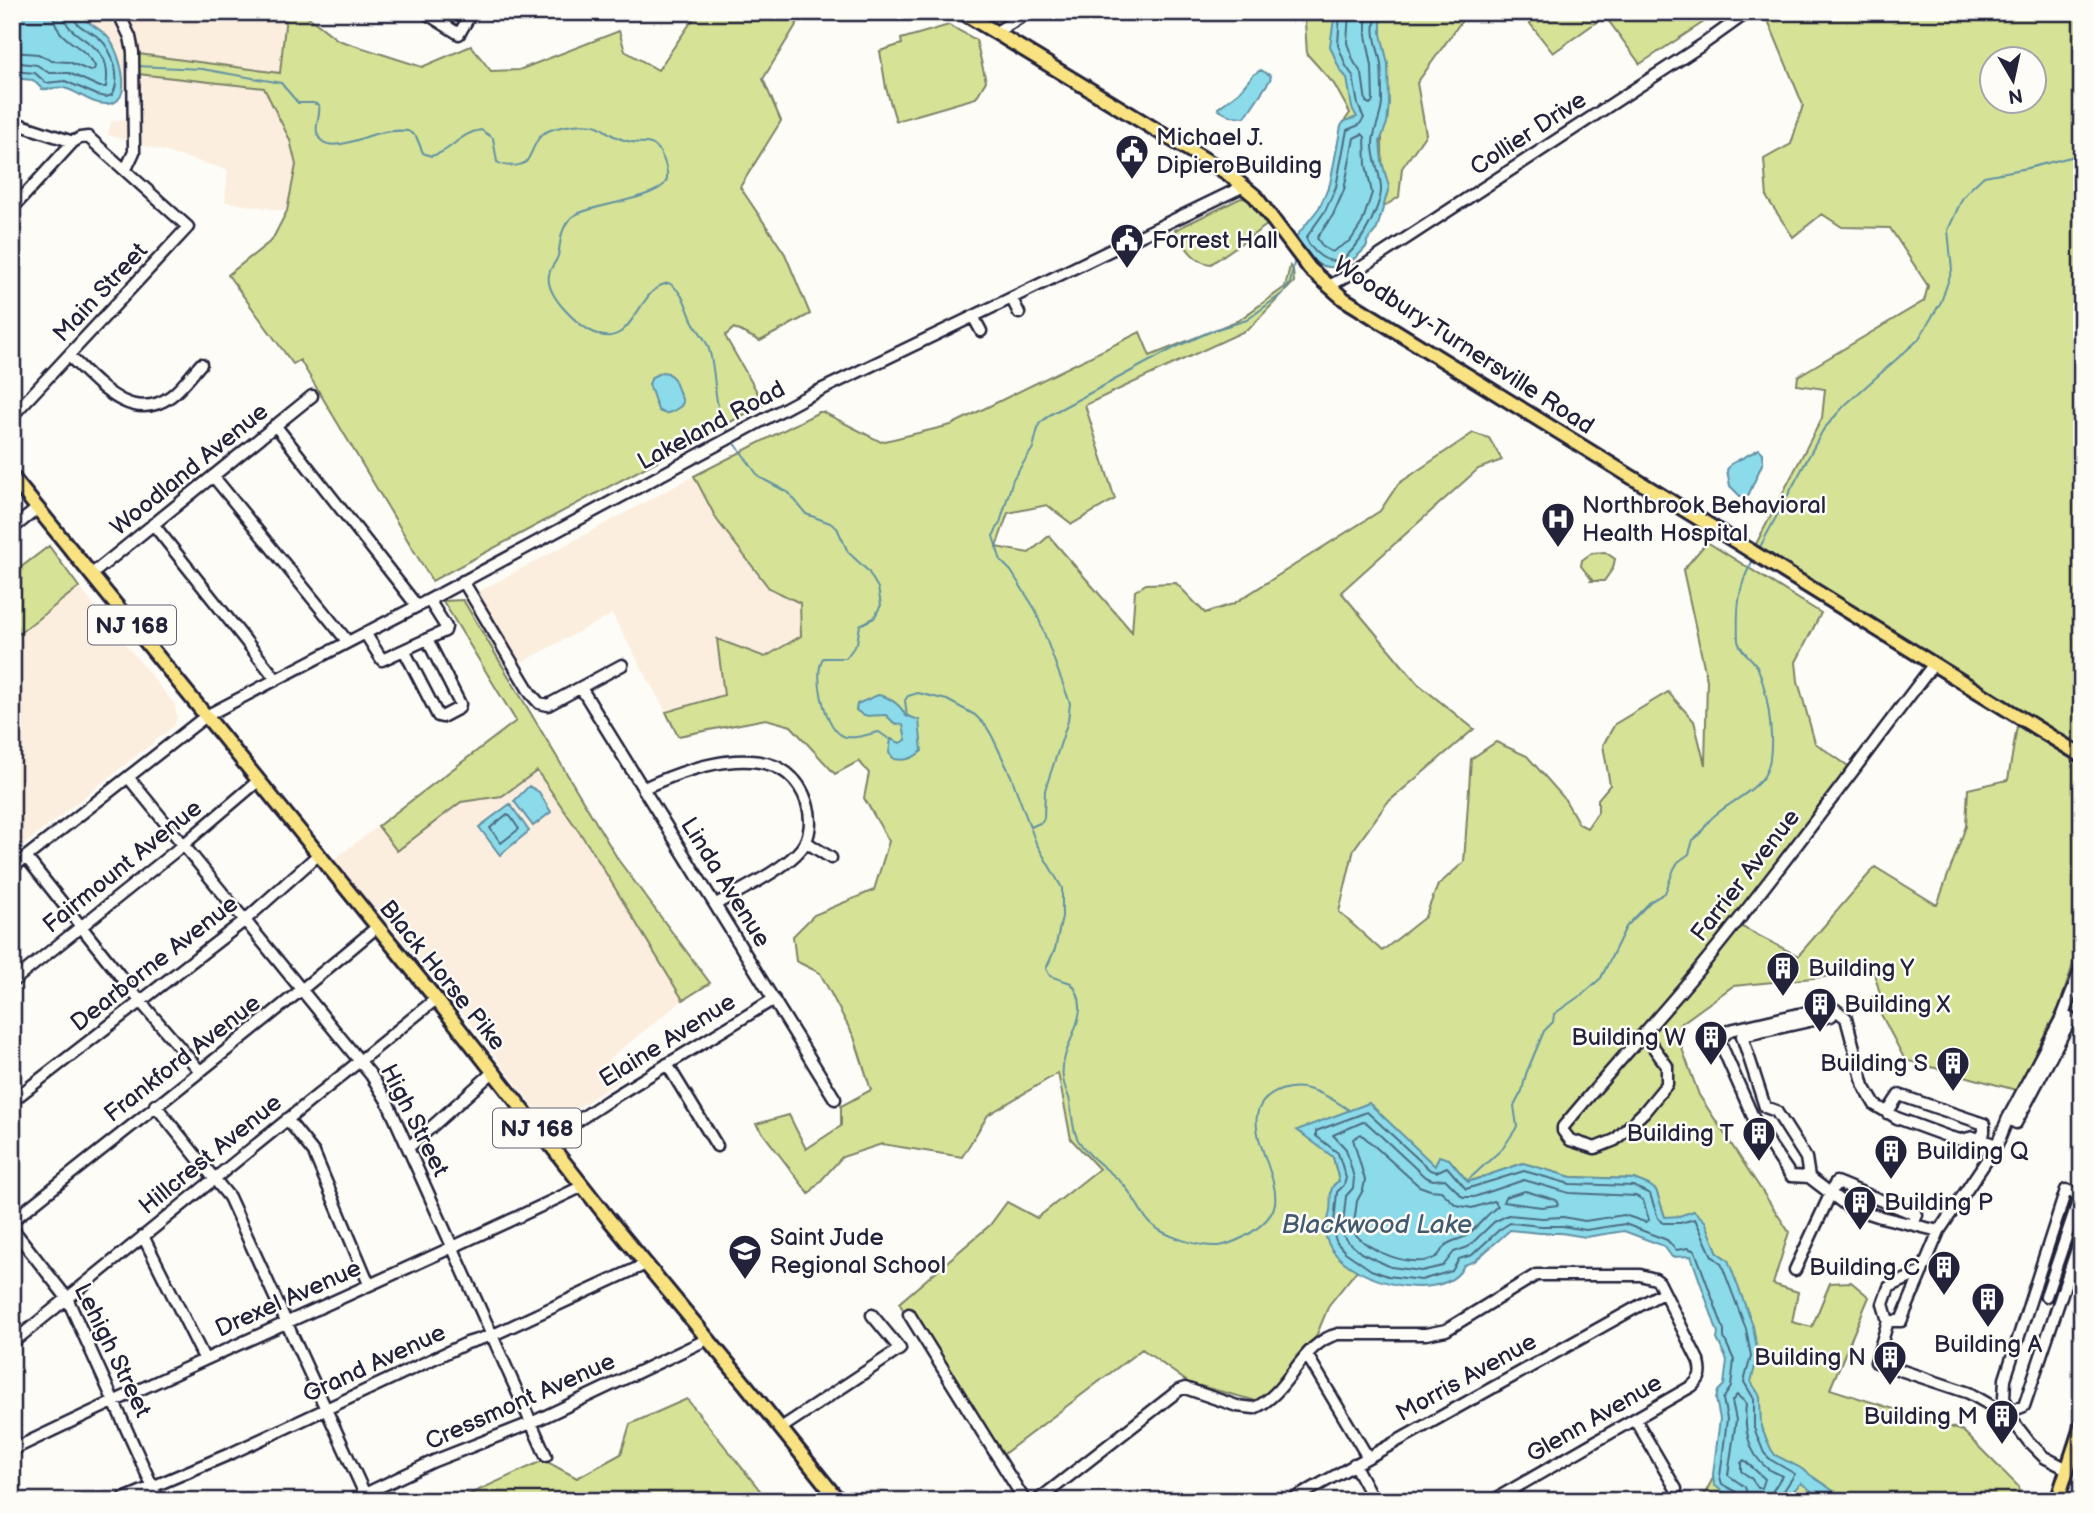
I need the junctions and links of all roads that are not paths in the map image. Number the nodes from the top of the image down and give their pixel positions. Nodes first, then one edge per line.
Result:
1 (118, 12) edge
2 (424, 12) edge
3 (472, 12) edge
4 (962, 12) edge
5 (1029, 12) edge
6 (1748, 12) edge
7 (996, 32) junction
8 (12, 122) edge
9 (73, 142) junction
10 (126, 169) junction
11 (1244, 186) junction
12 (12, 209) edge
13 (1329, 286) junction
14 (1012, 299) junction
15 (1019, 313) dead end
16 (974, 318) junction
17 (981, 331) dead end
18 (69, 356) junction
19 (201, 364) dead end
20 (312, 396) dead end
21 (12, 416) edge
22 (275, 425) junction
23 (213, 476) junction
24 (12, 477) edge
25 (38, 508) junction
26 (153, 524) junction
27 (12, 529) edge
28 (92, 574) junction
29 (463, 581) junction
30 (429, 600) junction
31 (417, 606) junction
32 (365, 633) junction
33 (427, 639) junction
34 (348, 642) junction
35 (404, 650) junction
36 (622, 665) dead end
37 (1933, 665) junction
38 (276, 679) junction
39 (581, 688) junction
40 (206, 716) junction
41 (2082, 756) edge
42 (128, 777) junction
43 (258, 781) junction
44 (644, 788) junction
45 (806, 842) junction
46 (183, 845) junction
47 (318, 855) junction
48 (26, 857) junction
49 (831, 858) dead end
50 (12, 868) edge
51 (716, 904) junction
52 (244, 921) junction
53 (81, 927) junction
54 (377, 927) junction
55 (2082, 965) edge
56 (12, 982) edge
57 (301, 991) junction
58 (436, 999) junction
59 (774, 999) junction
60 (140, 1001) junction
61 (1836, 1010) junction
62 (1644, 1034) junction
63 (359, 1061) junction
64 (667, 1064) junction
65 (199, 1070) junction
66 (493, 1072) junction
67 (835, 1099) dead end
68 (12, 1101) edge
69 (155, 1105) junction
70 (1886, 1113) junction
71 (287, 1119) junction
72 (1980, 1139) junction
73 (547, 1141) junction
74 (1997, 1145) junction
75 (717, 1146) dead end
76 (408, 1148) junction
77 (1809, 1177) junction
78 (216, 1179) junction
79 (583, 1186) junction
80 (2081, 1193) edge
81 (1829, 1194) junction
82 (12, 1221) edge
83 (1913, 1224) junction
84 (12, 1228) edge
85 (1939, 1231) junction
86 (143, 1236) junction
87 (2081, 1237) edge
88 (454, 1248) junction
89 (646, 1264) junction
90 (1795, 1270) dead end
91 (1922, 1272) junction
92 (369, 1284) junction
93 (1664, 1292) junction
94 (2032, 1293) junction
95 (2046, 1296) junction
96 (67, 1298) junction
97 (2061, 1300) junction
98 (909, 1314) dead end
99 (872, 1315) dead end
100 (287, 1321) junction
101 (1888, 1321) junction
102 (493, 1335) junction
103 (708, 1339) junction
104 (12, 1343) edge
105 (1307, 1355) junction
106 (204, 1359) junction
107 (115, 1400) junction
108 (326, 1409) junction
109 (2010, 1414) junction
110 (1635, 1419) junction
111 (531, 1423) junction
112 (2082, 1424) edge
113 (781, 1428) junction
114 (12, 1450) edge
115 (546, 1456) dead end
116 (1367, 1456) junction
117 (1354, 1464) junction
118 (2067, 1469) junction
119 (152, 1486) junction
120 (1676, 1489) dead end
121 (366, 1497) edge
122 (120, 1501) edge
123 (159, 1501) edge
124 (349, 1501) edge
125 (839, 1501) edge
126 (1025, 1501) edge
127 (1037, 1501) edge
128 (1290, 1501) edge
129 (1374, 1501) edge
130 (1492, 1501) edge
131 (2057, 1501) edge

1 - 10 street
2 - 3 street
4 - 7 main road, Woodbury-Turnersville Road
5 - 7 street
6 - 13 street, Collier Drive
7 - 11 main road, Woodbury-Turnersville Road
8 - 9 street
9 - 10 street
9 - 12 street
10 - 18 street, Main Street
11 - 13 main road, Woodbury-Turnersville Road
11 - 14 street, Lakeland Road
13 - 37 main road, Woodbury-Turnersville Road
14 - 15 street
14 - 16 street, Lakeland Road
16 - 17 street
16 - 29 street, Lakeland Road
18 - 19 street
18 - 21 street, Main Street
20 - 22 street, Woodland Avenue
22 - 23 street, Woodland Avenue
22 - 31 street
23 - 26 street, Woodland Avenue
23 - 34 street
24 - 25 main road, Black Horse Pike / NJ 168
25 - 27 street
25 - 28 main road, Black Horse Pike / NJ 168
26 - 28 street, Woodland Avenue
26 - 38 street
28 - 40 main road, Black Horse Pike / NJ 168
29 - 30 street, Lakeland Road
29 - 39 street
30 - 31 street, Lakeland Road
30 - 33 street
31 - 32 street, Lakeland Road
32 - 34 street, Lakeland Road
32 - 35 street
33 - 35 street
33 - 35 street
34 - 38 street, Lakeland Road
36 - 39 street
37 - 41 main road, Woodbury-Turnersville Road
37 - 62 street, Farrier Avenue
38 - 40 street, Lakeland Road
39 - 44 street, Linda Avenue
40 - 42 street, Lakeland Road
40 - 43 main road, Black Horse Pike / NJ 168
42 - 46 street, High Street
42 - 48 street, Lakeland Road
43 - 46 street, Fairmount Avenue
43 - 47 main road, Black Horse Pike / NJ 168
44 - 45 street
44 - 51 street, Linda Avenue
45 - 49 street
45 - 51 street
46 - 52 street, High Street
46 - 53 street, Fairmount Avenue
47 - 52 street, Dearborne Avenue
47 - 54 main road, Black Horse Pike / NJ 168
48 - 50 street, Lakeland Road
48 - 53 street
51 - 59 street, Linda Avenue
52 - 57 street, High Street
52 - 60 street, Dearborne Avenue
53 - 56 street, Fairmount Avenue
53 - 60 street
54 - 57 street, Frankford Avenue
54 - 58 main road, Black Horse Pike / NJ 168
55 - 74 street
57 - 63 street, High Street
57 - 65 street, Frankford Avenue
58 - 63 street, Hillcrest Avenue
58 - 66 main road, Black Horse Pike / NJ 168
59 - 64 street, Elaine Avenue
59 - 67 street, Linda Avenue
60 - 65 street
60 - 68 street, Dearborne Avenue
61 - 70 street
61 - 77 street
61 - 77 street
62 - 62 street, Farrier Avenue
63 - 71 street, Hillcrest Avenue
63 - 76 street, High Street
64 - 73 street, Elaine Avenue
64 - 75 street
65 - 69 street, Frankford Avenue
66 - 73 main road, Black Horse Pike / NJ 168
66 - 76 street
69 - 78 street
69 - 82 street, Frankford Avenue
70 - 72 street
70 - 72 street
71 - 78 street, Hillcrest Avenue
71 - 92 street
72 - 74 street
73 - 79 main road, Black Horse Pike / NJ 168
74 - 85 street
76 - 88 street, High Street
77 - 81 street
78 - 86 street, Hillcrest Avenue
78 - 100 street
79 - 88 street, Drexel Avenue
79 - 89 main road, Black Horse Pike / NJ 168
80 - 94 street
80 - 95 street
81 - 83 street
81 - 83 street
81 - 90 street
83 - 85 street
84 - 96 street, Lehigh Street
85 - 91 street
86 - 96 street, Hillcrest Avenue
86 - 106 street
87 - 97 street
88 - 92 street, Drexel Avenue
88 - 102 street, High Street
89 - 102 street, Grand Avenue
89 - 103 main road, Black Horse Pike / NJ 168
91 - 101 street
91 - 101 street
92 - 100 street, Drexel Avenue
93 - 105 street
93 - 110 street, Glenn Avenue
93 - 116 street, Morris Avenue
94 - 95 street
94 - 109 street
95 - 97 street
96 - 104 street, Hillcrest Avenue
96 - 107 street, Lehigh Street
97 - 109 street
98 - 126 street
99 - 113 street
100 - 106 street, Drexel Avenue
100 - 108 street
101 - 109 street
102 - 108 street, Grand Avenue
102 - 111 street, High Street
103 - 111 street, Cressmont Avenue
103 - 113 main road, Black Horse Pike / NJ 168
105 - 116 street
105 - 127 street
106 - 107 street, Drexel Avenue
107 - 114 street, Drexel Avenue
107 - 119 street, Lehigh Street
108 - 119 street, Grand Avenue
108 - 121 street
109 - 118 street
110 - 120 street
110 - 130 street, Glenn Avenue
111 - 115 street, High Street
111 - 121 street, Cressmont Avenue
112 - 118 main road
113 - 125 main road, Black Horse Pike / NJ 168
116 - 117 street, Morris Avenue
117 - 128 street, Morris Avenue
117 - 129 street
118 - 131 main road
119 - 122 street, Grand Avenue
119 - 123 street, Lehigh Street
121 - 124 street, Cressmont Avenue

